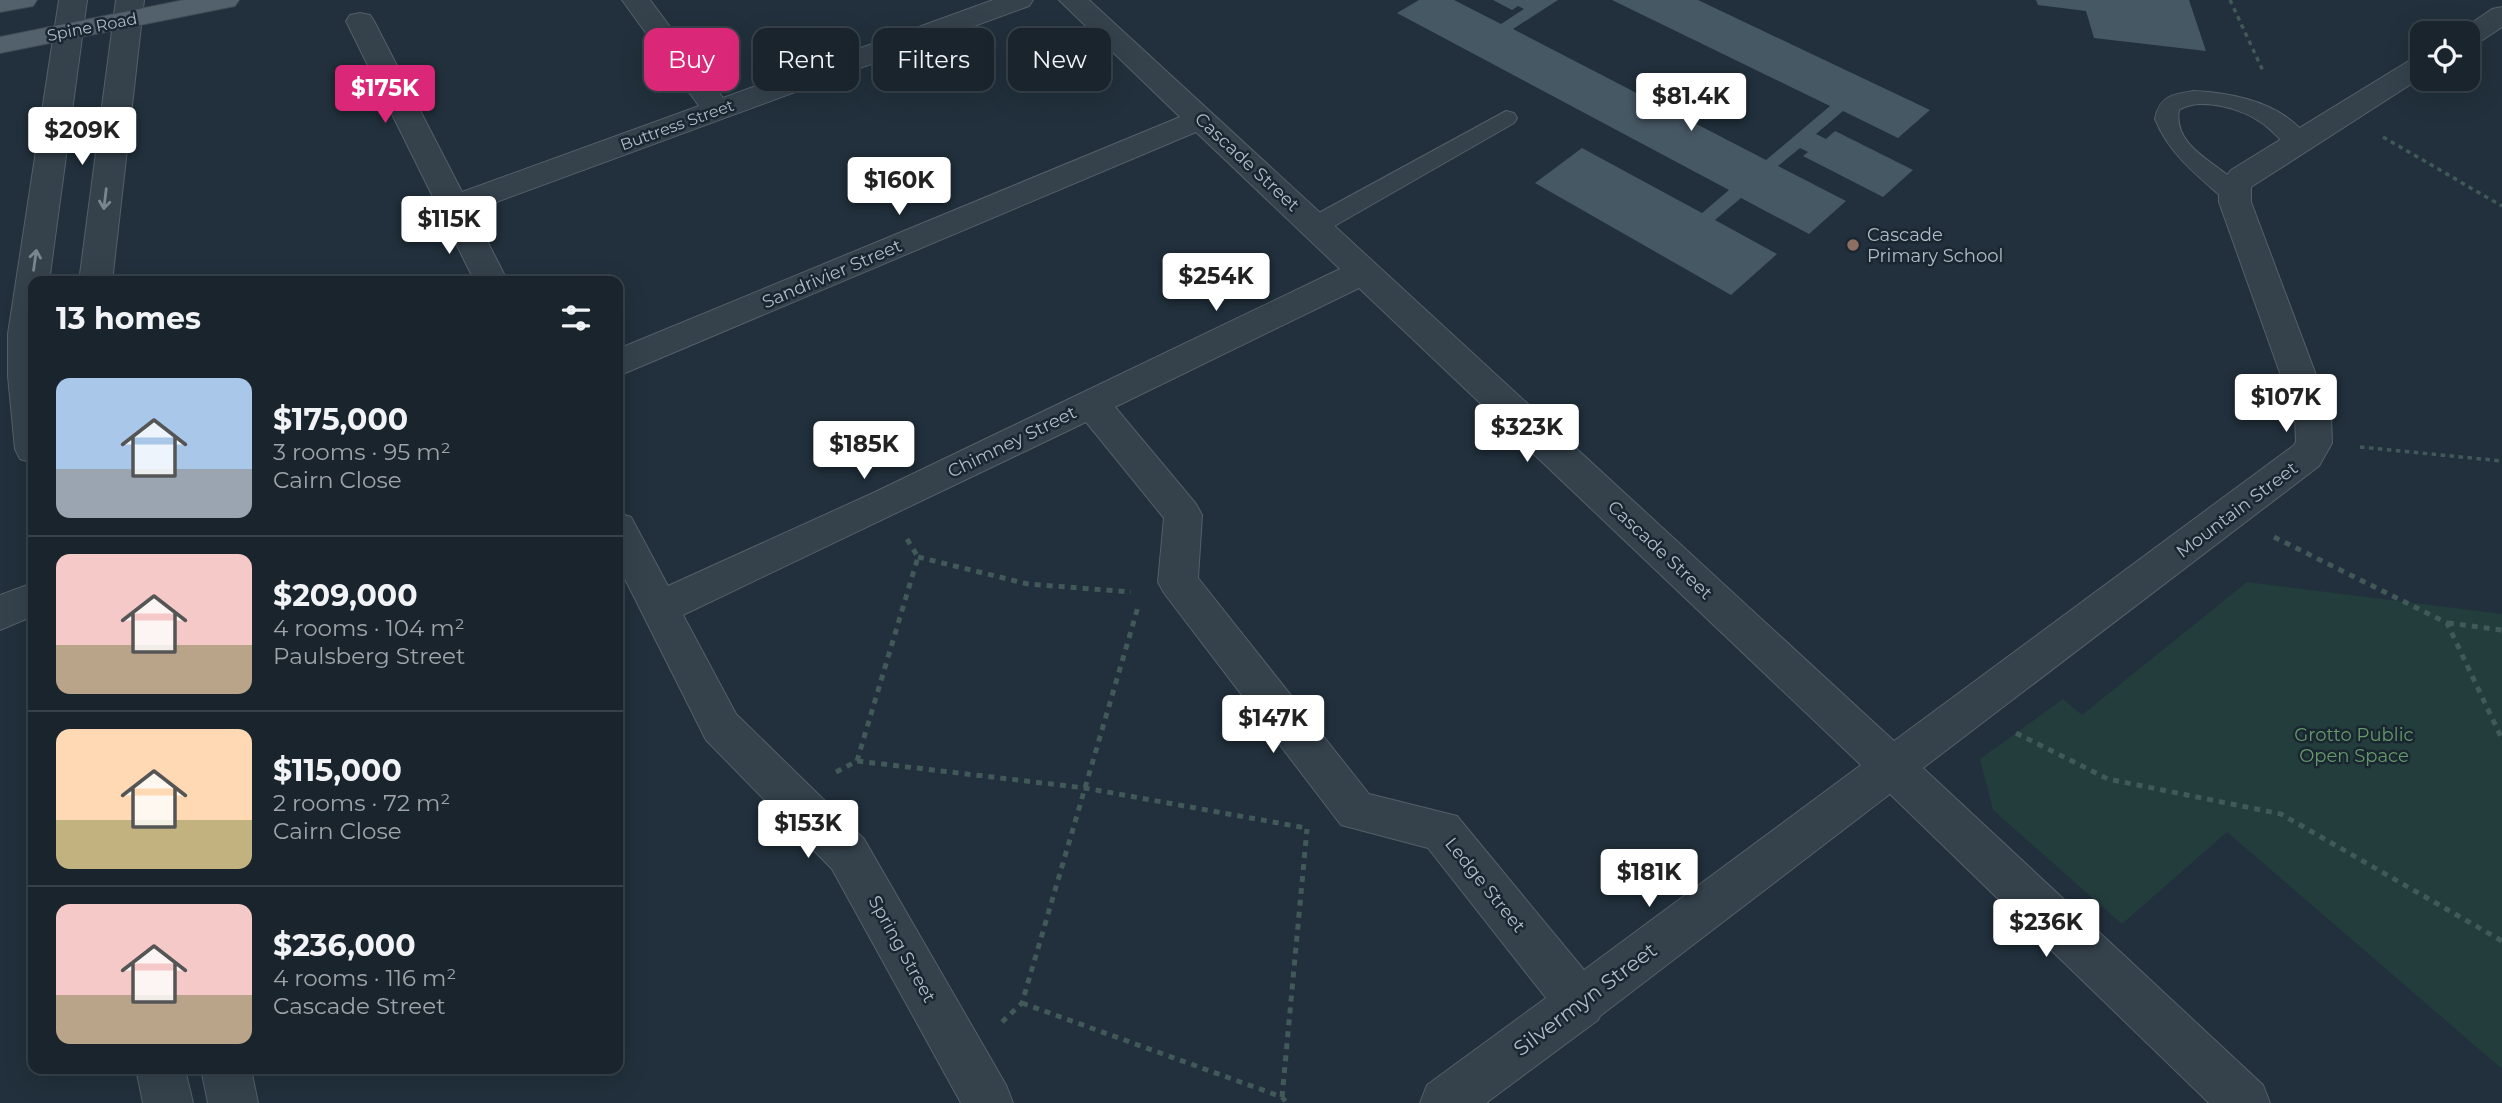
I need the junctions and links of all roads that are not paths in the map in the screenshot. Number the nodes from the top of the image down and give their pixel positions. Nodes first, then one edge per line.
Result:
1 (23, 0) edge
2 (73, 0) edge
3 (225, 0) edge
4 (636, 0) edge
5 (929, 0) edge
6 (1019, 0) edge
7 (1073, 0) edge
8 (0, 4) edge
9 (128, 10) edge
10 (2502, 15) edge
11 (360, 21) dead end
12 (953, 24) junction
13 (2480, 29) edge
14 (67, 32) junction
15 (0, 45) edge
16 (2410, 72) edge
17 (717, 110) junction
18 (1506, 118) dead end
19 (1201, 119) junction
20 (2299, 142) junction
21 (2233, 193) junction
22 (454, 206) junction
23 (1315, 226) junction
24 (1363, 272) junction
25 (33, 276) edge
26 (96, 276) edge
27 (489, 276) edge
28 (28, 312) edge
29 (623, 361) edge
30 (28, 403) edge
31 (1092, 404) junction
32 (623, 538) edge
33 (28, 601) edge
34 (659, 608) junction
35 (0, 613) edge
36 (1892, 767) junction
37 (1581, 1003) junction
38 (161, 1074) edge
39 (227, 1074) edge
40 (2238, 1101) edge
41 (168, 1103) edge
42 (233, 1103) edge
43 (988, 1103) edge
44 (1445, 1103) edge

1 - 8 main road
2 - 14 street
3 - 9 main road, Spine Road
4 - 17 street
5 - 12 street
6 - 12 street, Buttress Street
7 - 19 street, Cascade Street
9 - 14 main road, Spine Road
9 -> 26 street
10 - 13 street
11 - 22 street
12 - 17 street, Buttress Street
14 - 15 main road, Spine Road
25 -> 14 street
16 - 20 street
17 - 22 street, Buttress Street
18 - 23 lane
19 - 23 street, Cascade Street
19 - 29 street, Sandrivier Street
20 - 21 street
20 - 21 lane
21 - 36 street, Mountain Street
22 - 27 street
23 - 24 street, Cascade Street
24 - 31 street, Chimney Street
24 - 36 street, Cascade Street
30 -> 28 street
31 - 34 street, Chimney Street
31 - 37 street, Ledge Street
32 - 34 street, Spring Street
33 - 35 street
34 - 43 street, Spring Street
36 - 37 street, Silvermyn Street
36 - 40 street, Cascade Street
37 - 44 street, Silvermyn Street
38 - 41 street
39 - 42 street

